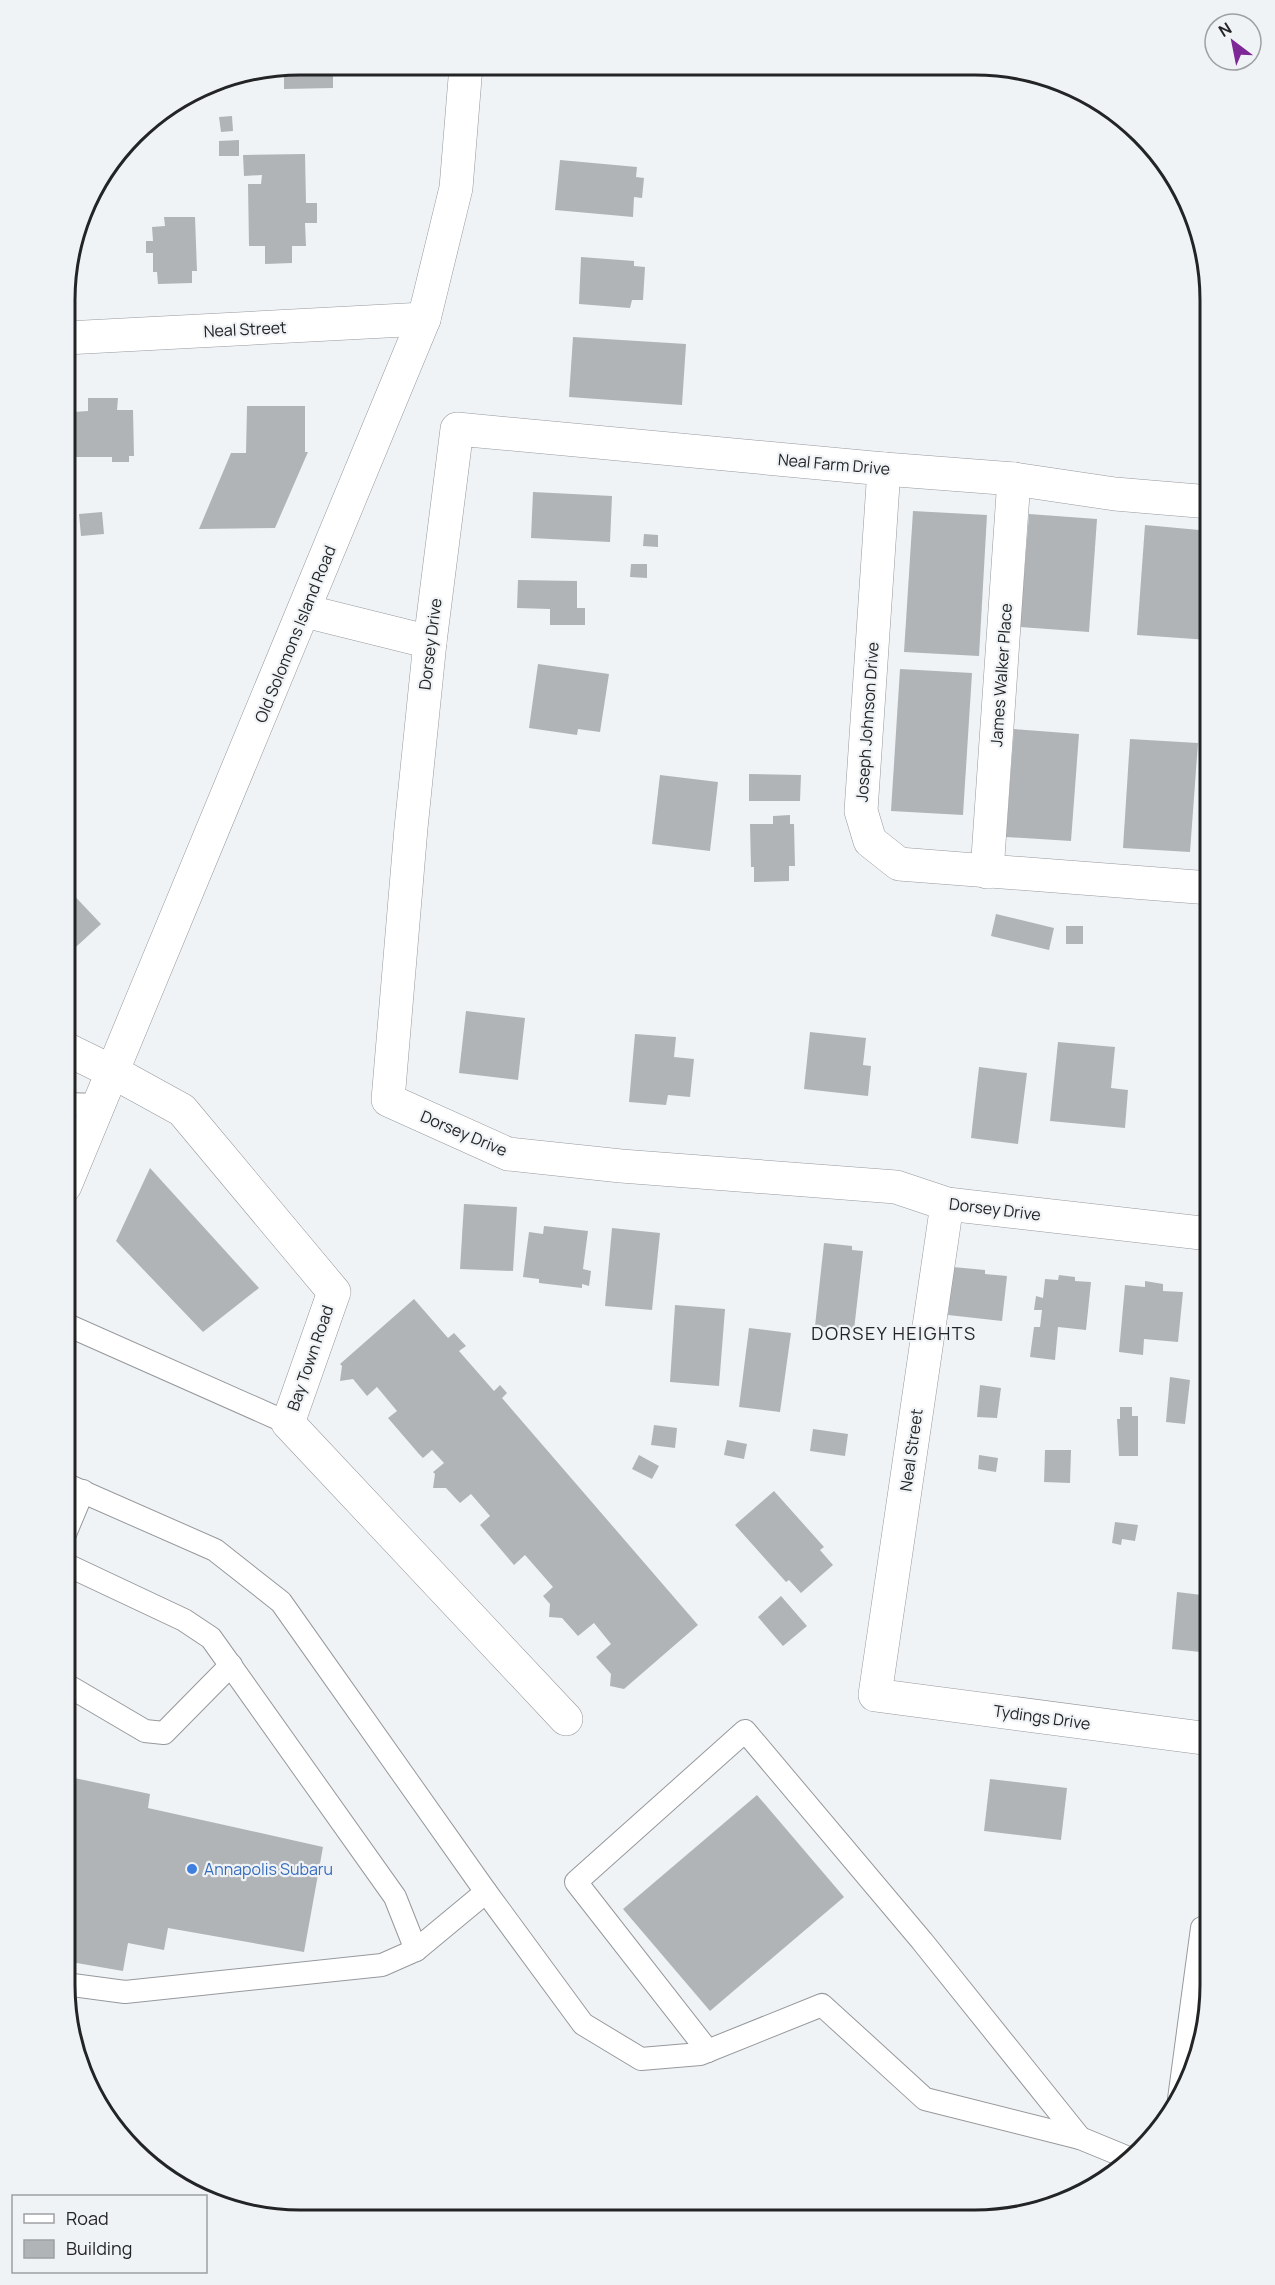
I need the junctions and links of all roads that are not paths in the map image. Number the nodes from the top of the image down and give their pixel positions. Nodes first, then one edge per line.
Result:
1 (465, 75) edge
2 (424, 320) junction
3 (75, 338) edge
4 (457, 429) joint
5 (884, 469) junction
6 (1014, 478) junction
7 (1200, 501) edge
8 (305, 611) junction
9 (430, 642) junction
10 (987, 872) junction
11 (1200, 887) edge
12 (75, 1053) edge
13 (114, 1072) junction
14 (75, 1104) edge
15 (100, 1105) junction
16 (75, 1163) edge
17 (947, 1204) junction
18 (1200, 1233) edge
19 (75, 1329) edge
20 (288, 1423) junction
21 (75, 1487) edge
22 (75, 1569) edge
23 (231, 1665) junction
24 (75, 1690) edge
25 (875, 1695) joint
26 (566, 1719) dead end
27 (1200, 1738) edge
28 (486, 1892) junction
29 (1200, 1943) edge
30 (416, 1950) junction
31 (75, 1985) edge
32 (708, 2051) junction
33 (1183, 2072) edge
34 (1080, 2138) junction
35 (1122, 2155) edge

1 - 2 street, Old Solomons Island Road
2 - 3 street, Neal Street
2 - 8 street, Old Solomons Island Road
4 - 5 street, Neal Farm Drive
4 - 9 street, Dorsey Drive
5 - 6 street, Neal Farm Drive
5 - 10 street, Joseph Johnson Drive
6 - 7 street, Neal Farm Drive
6 - 10 street, James Walker Place
8 - 9 street
8 - 13 street, Old Solomons Island Road
9 - 17 street, Dorsey Drive
10 - 11 street, Joseph Johnson Drive
12 - 13 street, Bay Town Road
13 - 15 street, Old Solomons Island Road
13 - 20 street, Bay Town Road
14 - 15 lane
15 - 16 street, Old Solomons Island Road
17 - 18 street, Dorsey Drive
17 - 25 street, Neal Street
19 - 20 lane
20 - 26 street, Bay Town Road
21 - 28 lane
22 - 23 lane
23 - 24 lane
23 - 30 lane
25 - 27 street, Tydings Drive
28 - 30 lane
28 - 32 lane
29 - 33 lane
30 - 31 lane
32 - 34 lane
32 - 34 lane
34 - 35 lane

